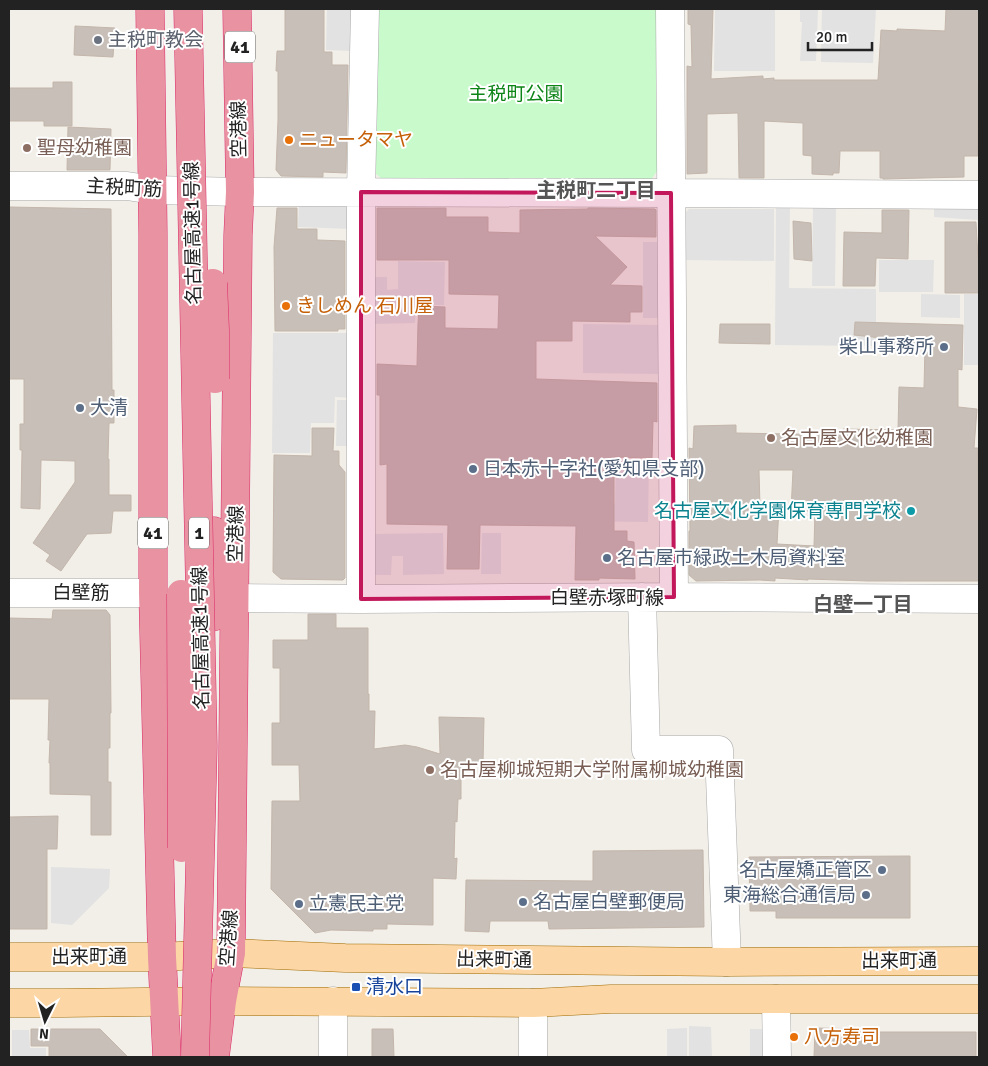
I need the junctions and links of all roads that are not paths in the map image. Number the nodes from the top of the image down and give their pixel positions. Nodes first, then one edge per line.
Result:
1 (150, 9) edge
2 (170, 9) edge
3 (188, 9) edge
4 (201, 9) edge
5 (237, 9) edge
6 (243, 9) edge
7 (365, 9) edge
8 (670, 9) edge
9 (238, 84) junction
10 (9, 186) edge
11 (153, 190) junction
12 (240, 192) junction
13 (361, 192) junction
14 (671, 192) junction
15 (979, 195) edge
16 (9, 592) edge
17 (153, 593) junction
18 (642, 597) junction
19 (674, 597) junction
20 (235, 598) junction
21 (361, 599) junction
22 (979, 599) edge
23 (203, 746) junction
24 (231, 953) junction
25 (9, 957) edge
26 (162, 957) junction
27 (979, 960) edge
28 (727, 962) junction
29 (776, 999) junction
30 (979, 999) edge
31 (222, 1001) junction
32 (333, 1001) junction
33 (164, 1002) junction
34 (9, 1003) edge
35 (533, 1003) junction
36 (167, 1057) edge
37 (182, 1057) edge
38 (195, 1057) edge
39 (215, 1057) edge
40 (333, 1057) edge
41 (533, 1057) edge
42 (777, 1057) edge

1 - 11 highway, 41
2 - 37 highway, 名古屋高速1号線 / 1, bridge
3 - 23 highway, 名古屋高速1号線 / 1, bridge
4 - 23 highway, bridge
5 - 9 highway, 空港線 / 41
6 - 9 highway, 41
7 - 13 street
8 - 14 street
9 - 12 highway, 空港線 / 41
10 - 11 street, 主税町筋
11 - 12 street, 主税町筋
11 - 17 highway, 41
12 - 13 street, 主税町筋
12 - 20 highway, 空港線 / 41
13 - 14 street, 主税町筋
13 - 21 street
14 - 15 street, 主税町筋
14 - 19 street
16 - 17 street, 白壁筋
17 - 26 highway, 41
18 - 19 street, 白壁赤塚町線
18 - 21 street, 白壁赤塚町線
18 - 28 street
19 - 22 street, 白壁赤塚町線
20 - 21 street, 白壁赤塚町線
20 - 24 highway, 空港線 / 41
23 - 38 highway, 名古屋高速1号線 / 1, bridge
24 - 26 main road, 出来町通
24 - 28 main road, 出来町通
24 - 31 highway, 空港線 / 41
25 - 26 main road, 出来町通
26 - 33 highway, 41
27 - 28 main road, 出来町通
29 - 30 main road, 出来町通
29 - 35 main road, 出来町通
29 - 42 street
31 - 32 main road, 出来町通
31 - 33 main road, 出来町通
31 - 39 highway, 空港線 / 41
32 - 35 main road, 出来町通
32 - 40 street
33 - 34 main road, 出来町通
33 - 36 highway, 41
35 - 41 street

